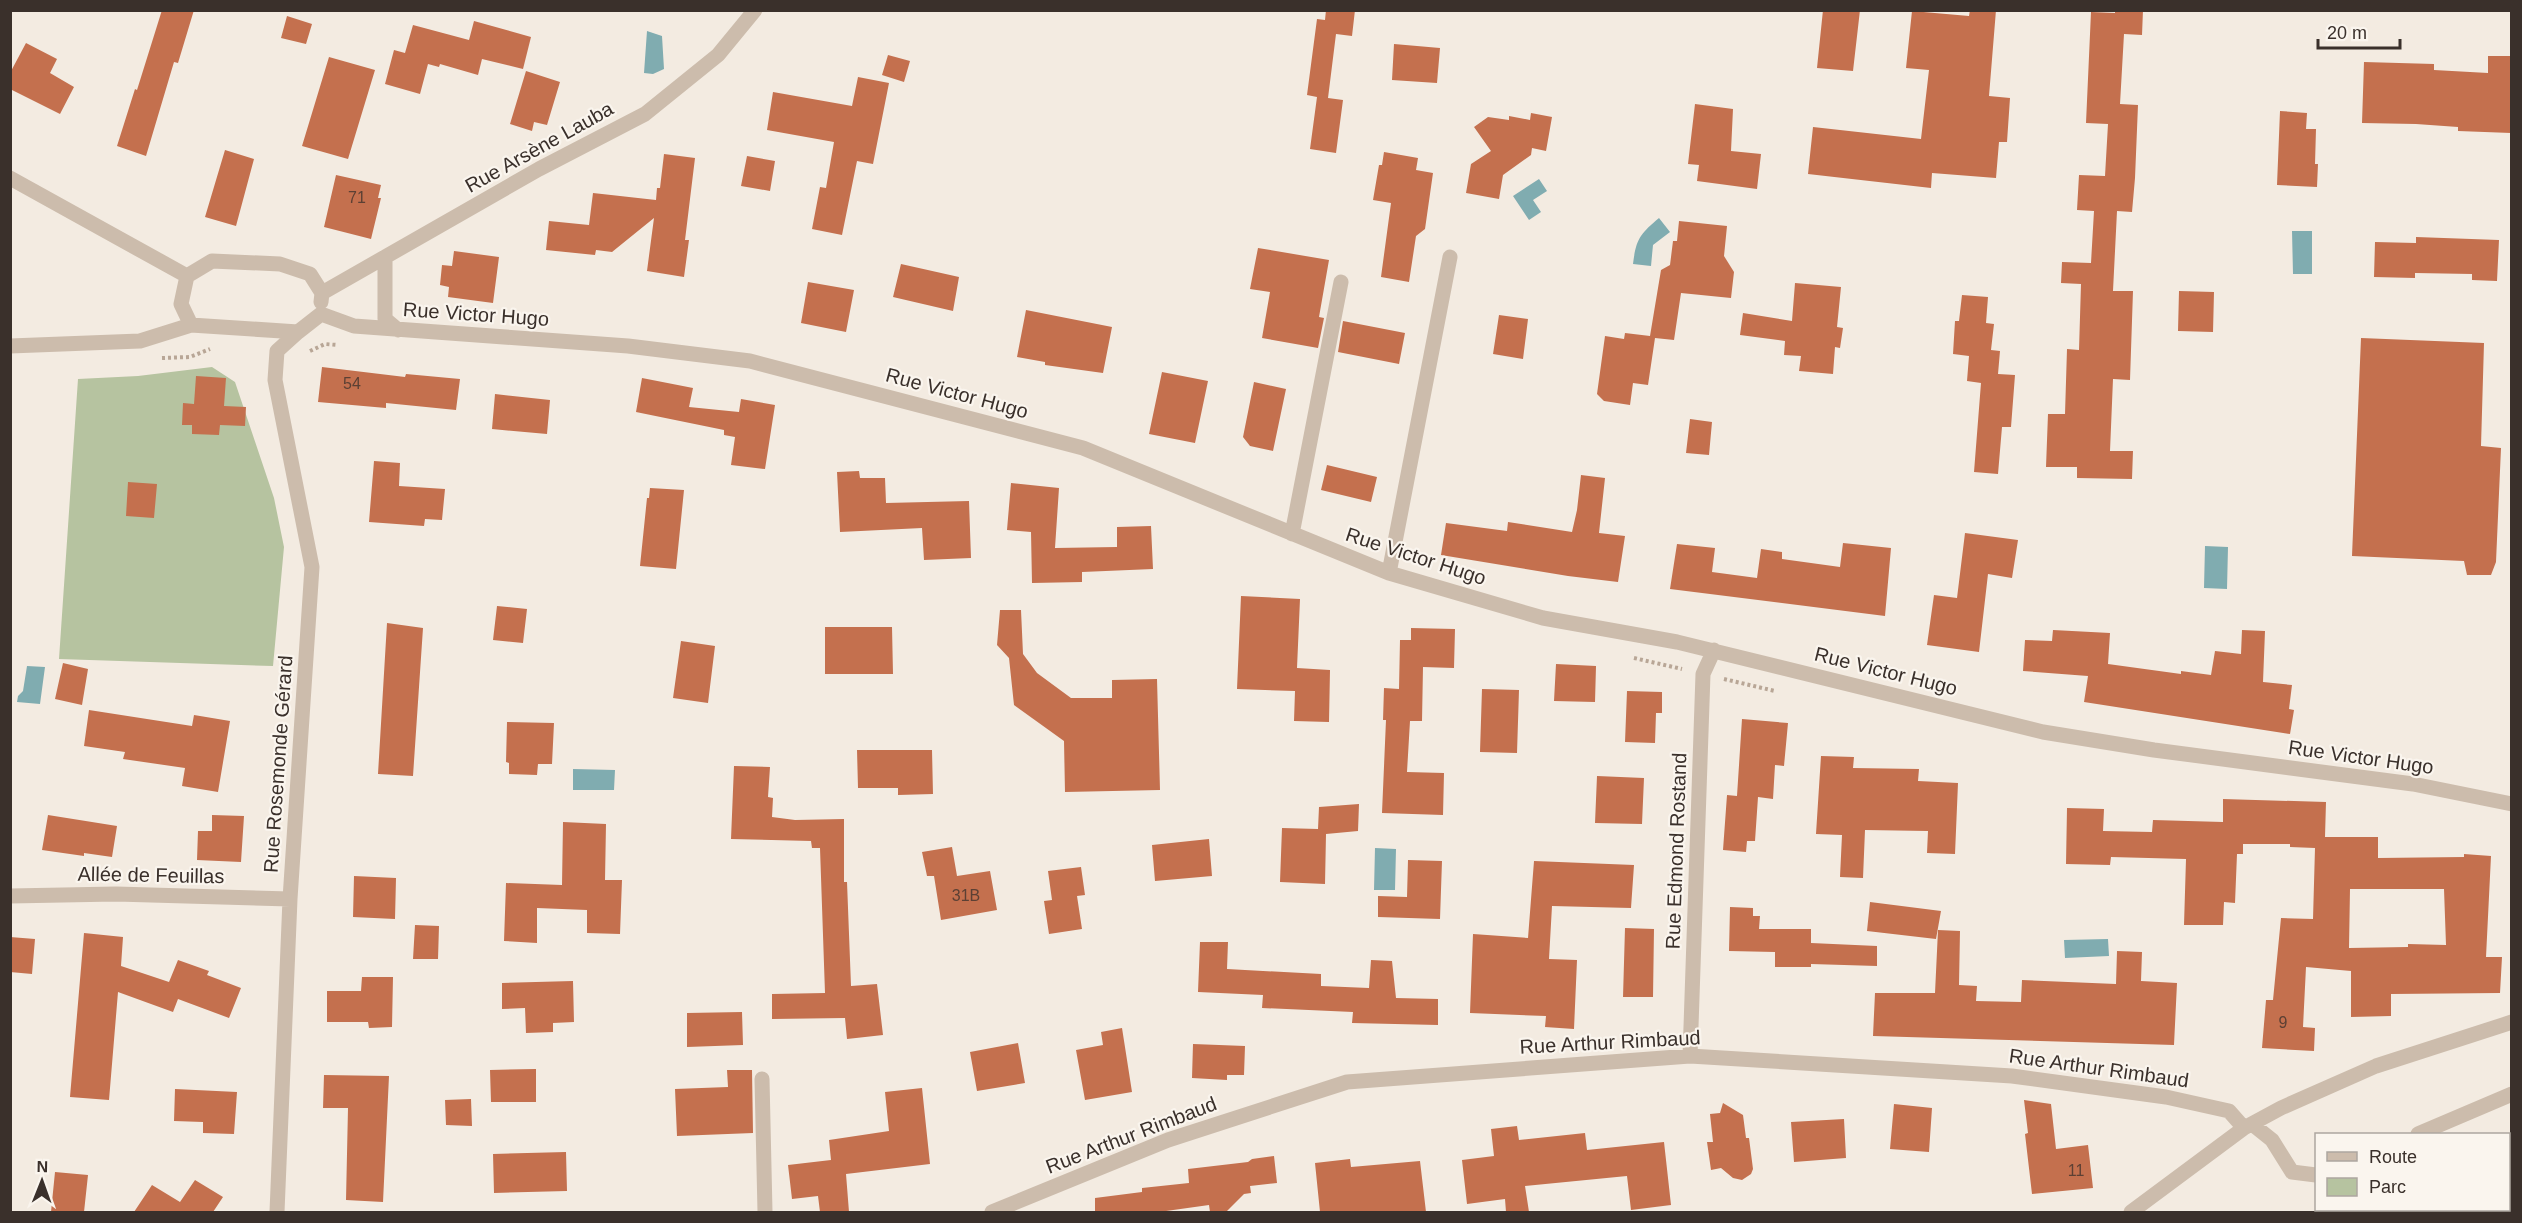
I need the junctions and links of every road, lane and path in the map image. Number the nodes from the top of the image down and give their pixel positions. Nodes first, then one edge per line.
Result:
1 (755, 10) edge
2 (10, 177) edge
3 (385, 257) junction
4 (1450, 257) dead end
5 (187, 276) junction
6 (1341, 282) dead end
7 (322, 293) junction
8 (321, 314) junction
9 (191, 325) junction
10 (399, 330) junction
11 (298, 332) junction
12 (10, 346) edge
13 (1292, 534) junction
14 (1389, 573) junction
15 (1714, 650) junction
16 (2511, 804) edge
17 (10, 896) edge
18 (290, 899) junction
19 (2511, 1022) edge
20 (1690, 1056) junction
21 (762, 1079) dead end
22 (2511, 1094) edge
23 (2248, 1126) junction
24 (2420, 1133) edge
25 (2315, 1175) edge
26 (277, 1212) edge
27 (765, 1212) edge
28 (992, 1212) edge
29 (2130, 1212) edge

1 - 3 street, Rue Arsène Lauba
2 - 5 street
3 - 7 street, Rue Arsène Lauba
3 - 10 street
4 - 14 street
5 - 7 street
5 - 9 street
6 - 13 street
7 - 8 street
8 - 10 street, Rue Victor Hugo
8 - 11 street, Rue Rosemonde Gérard
9 - 11 street
9 - 12 street
10 - 13 street, Rue Victor Hugo
11 - 18 street, Rue Rosemonde Gérard
13 - 14 street, Rue Victor Hugo
14 - 15 street, Rue Victor Hugo
15 - 16 street, Rue Victor Hugo
15 - 20 street, Rue Edmond Rostand
17 - 18 street, Allée de Feuillas
18 - 26 street, Rue Rosemonde Gérard
19 - 23 street
20 - 23 street, Rue Arthur Rimbaud
20 - 28 street, Rue Arthur Rimbaud
21 - 27 street
22 - 24 street
23 - 25 street, Rue Arthur Rimbaud
23 - 29 street

